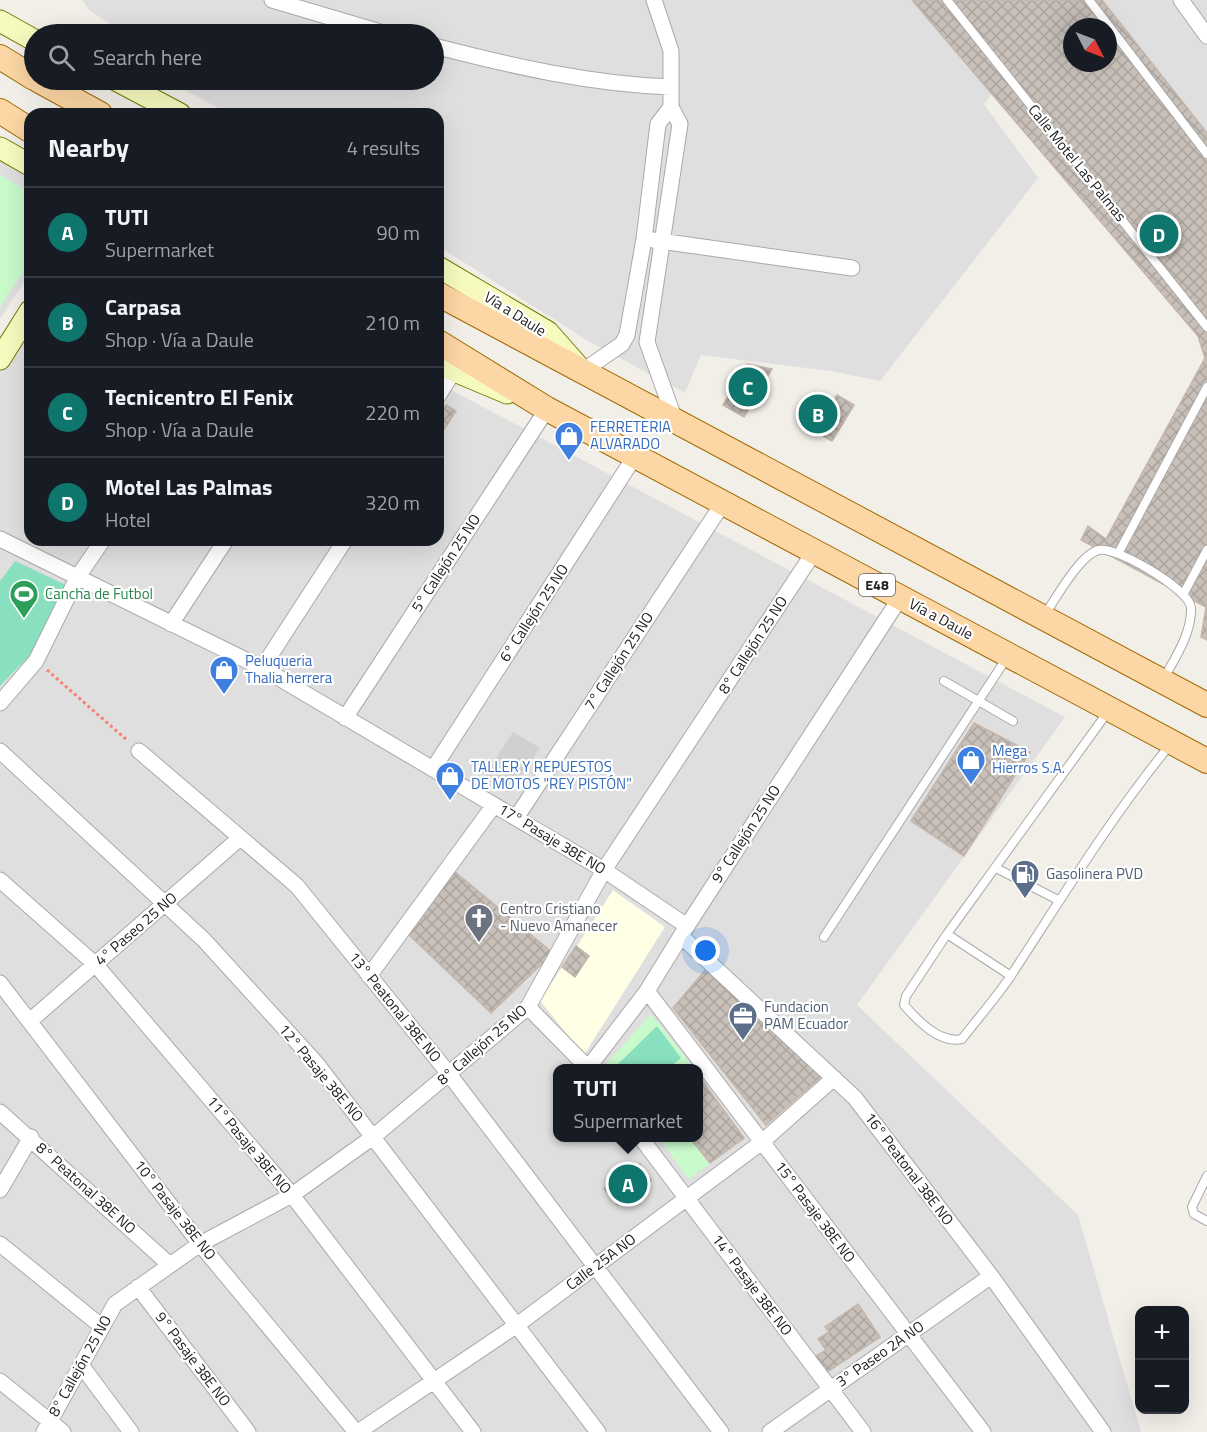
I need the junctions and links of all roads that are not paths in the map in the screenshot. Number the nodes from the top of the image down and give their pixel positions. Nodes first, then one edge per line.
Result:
1 (272, 0) edge
2 (654, 0) edge
3 (947, 0) edge
4 (1089, 0) edge
5 (1181, 0) edge
6 (0, 21) edge
7 (353, 24) edge
8 (24, 34) edge
9 (1207, 36) edge
10 (444, 48) edge
11 (0, 57) edge
12 (24, 72) edge
13 (671, 87) junction
14 (56, 90) edge
15 (138, 90) edge
16 (671, 107) junction
17 (89, 108) edge
18 (170, 108) edge
19 (0, 111) edge
20 (24, 126) edge
21 (0, 148) edge
22 (1207, 154) edge
23 (24, 162) edge
24 (644, 239) junction
25 (663, 242) junction
26 (852, 268) dead end
27 (444, 271) edge
28 (444, 297) edge
29 (24, 321) edge
30 (1207, 327) edge
31 (444, 346) edge
32 (0, 359) edge
33 (446, 368) edge
34 (583, 371) junction
35 (1207, 387) edge
36 (547, 409) junction
37 (675, 420) junction
38 (635, 456) junction
39 (723, 503) junction
40 (0, 539) edge
41 (99, 546) edge
42 (222, 546) edge
43 (341, 546) edge
44 (1207, 550) edge
45 (814, 552) junction
46 (1119, 552) junction
47 (77, 578) junction
48 (1184, 593) junction
49 (900, 598) junction
50 (1043, 617) junction
51 (171, 624) junction
52 (1008, 655) junction
53 (261, 668) junction
54 (944, 681) dead end
55 (1163, 681) junction
56 (976, 701) junction
57 (0, 703) edge
58 (1207, 705) edge
59 (1110, 709) junction
60 (345, 718) junction
61 (1013, 721) dead end
62 (1172, 742) junction
63 (0, 751) edge
64 (139, 751) road end
65 (1207, 761) edge
66 (433, 769) junction
67 (494, 805) junction
68 (516, 818) junction
69 (240, 837) junction
70 (996, 868) junction
71 (604, 870) junction
72 (0, 880) edge
73 (1058, 900) junction
74 (165, 904) junction
75 (684, 931) junction
76 (947, 934) junction
77 (824, 937) dead end
78 (96, 965) junction
79 (369, 976) junction
80 (1011, 976) junction
81 (0, 983) edge
82 (647, 991) junction
83 (528, 1007) junction
84 (31, 1020) junction
85 (584, 1064) edge
86 (591, 1064) edge
87 (703, 1064) edge
88 (703, 1065) edge
89 (449, 1074) junction
90 (834, 1078) junction
91 (0, 1112) edge
92 (31, 1137) junction
93 (373, 1137) junction
94 (645, 1142) edge
95 (762, 1142) junction
96 (1207, 1176) edge
97 (0, 1190) edge
98 (292, 1195) junction
99 (687, 1198) junction
100 (1207, 1221) edge
101 (0, 1244) edge
102 (200, 1244) junction
103 (170, 1265) junction
104 (595, 1266) junction
105 (991, 1275) junction
106 (138, 1287) junction
107 (517, 1325) junction
108 (101, 1326) junction
109 (908, 1334) junction
110 (81, 1365) junction
111 (434, 1380) junction
112 (0, 1381) edge
113 (831, 1389) junction
114 (47, 1427) edge
115 (63, 1432) edge
116 (131, 1432) edge
117 (248, 1432) edge
118 (357, 1432) edge
119 (473, 1432) edge
120 (598, 1432) edge
121 (721, 1432) edge
122 (770, 1432) edge
123 (863, 1432) edge
124 (983, 1432) edge
125 (1103, 1432) edge

1 - 7 street
2 - 13 street
3 - 30 lane, Calle Motel Las Palmas
4 - 22 lane
5 - 9 street
6 - 8 main road
10 - 13 street
11 - 12 main road
13 - 16 street
14 - 17 main road
15 - 18 main road
16 - 24 street
16 - 25 street
19 - 20 main road
21 - 23 main road
24 - 25 street
24 - 34 street
25 - 26 street
25 - 37 street
27 - 34 main road, Vía a Daule
28 - 34 main road, Vía a Daule
29 - 32 main road
31 - 36 main road, Vía a Daule / E48
33 - 36 main road, Vía a Daule / E48
34 - 37 main road, Vía a Daule
35 - 46 lane
36 - 38 main road, Vía a Daule / E48
36 - 60 street, 5° Callejón 25 NO
37 - 50 main road, Vía a Daule
38 - 39 main road, Vía a Daule / E48
38 - 66 street, 6° Callejón 25 NO
39 - 45 main road, Vía a Daule / E48
39 - 68 street, 7° Callejón 25 NO
40 - 47 street, 17° Pasaje 38E NO
41 - 47 street
42 - 51 street
43 - 53 street
44 - 48 lane
45 - 49 main road, Vía a Daule / E48
45 - 71 street, 8° Callejón 25 NO
46 - 48 lane
46 - 50 lane
47 - 51 street, 17° Pasaje 38E NO
47 - 57 street
48 - 55 lane
49 - 52 main road, Vía a Daule / E48
49 - 75 street, 9° Callejón 25 NO
50 - 55 main road, Vía a Daule
51 - 53 street, 17° Pasaje 38E NO
52 - 56 lane
52 - 59 main road, Vía a Daule / E48
53 - 60 street, 17° Pasaje 38E NO
54 - 56 lane
55 - 58 main road, Vía a Daule
56 - 61 lane
56 - 77 lane
59 - 62 main road, Vía a Daule / E48
59 - 70 lane
60 - 66 street, 17° Pasaje 38E NO
62 - 65 main road, Vía a Daule / E48
62 - 73 lane
63 - 74 street, 12° Pasaje 38E NO
64 - 69 street, 13° Peatonal 38E NO
66 - 67 street, 17° Pasaje 38E NO
67 - 68 street, 17° Pasaje 38E NO
67 - 79 street
68 - 71 street, 17° Pasaje 38E NO
69 - 74 street, 4° Paseo 25 NO
69 - 79 street, 13° Peatonal 38E NO
70 - 73 lane
70 - 76 lane
71 - 75 street, 17° Pasaje 38E NO
71 - 83 street, 8° Callejón 25 NO
72 - 78 street, 11° Pasaje 38E NO
73 - 80 lane
74 - 78 street, 4° Paseo 25 NO
74 - 93 street, 12° Pasaje 38E NO
75 - 82 street, 9° Callejón 25 NO
75 - 90 street, 16° Peatonal 38E NO
76 - 80 lane
76 - 80 lane
78 - 84 street, 4° Paseo 25 NO
78 - 98 street, 11° Pasaje 38E NO
79 - 89 street, 13° Peatonal 38E NO
81 - 84 street, 10° Pasaje 38E NO
82 - 86 street, 9° Callejón 25 NO
82 - 87 street, 15° Pasaje 38E NO
83 - 85 street
83 - 89 street, 8° Callejón 25 NO
84 - 102 street, 10° Pasaje 38E NO
88 - 95 street, 15° Pasaje 38E NO
89 - 93 street, 8° Callejón 25 NO
89 - 104 street, 13° Peatonal 38E NO
90 - 95 street, Calle 25A NO
90 - 105 street, 16° Peatonal 38E NO
91 - 92 street, 8° Peatonal 38E NO
92 - 97 street
92 - 103 street, 8° Peatonal 38E NO
93 - 98 street, 8° Callejón 25 NO
93 - 107 street, 12° Pasaje 38E NO
94 - 99 street, 14° Pasaje 38E NO
95 - 99 street, Calle 25A NO
95 - 109 street, 15° Pasaje 38E NO
96 - 100 lane
98 - 102 street, 8° Callejón 25 NO
98 - 111 street, 11° Pasaje 38E NO
99 - 104 street, Calle 25A NO
99 - 113 street, 14° Pasaje 38E NO
101 - 108 street
102 - 103 street, 8° Callejón 25 NO
102 - 118 street, 10° Pasaje 38E NO
103 - 106 street, 8° Callejón 25 NO
104 - 107 street, Calle 25A NO
104 - 121 street, 13° Peatonal 38E NO
105 - 109 street, 3° Paseo 2A NO
105 - 125 street, 16° Peatonal 38E NO
106 - 108 street, 8° Callejón 25 NO
106 - 117 street, 9° Pasaje 38E NO
107 - 111 street, Calle 25A NO
107 - 120 street, 12° Pasaje 38E NO
108 - 110 street, 8° Callejón 25 NO
109 - 113 street, 3° Paseo 2A NO
109 - 124 street, 15° Pasaje 38E NO
110 - 114 street, 8° Callejón 25 NO
110 - 116 street
111 - 118 street, Calle 25A NO
111 - 119 street, 11° Pasaje 38E NO
112 - 114 street
113 - 122 street, 3° Paseo 2A NO
113 - 123 street, 14° Pasaje 38E NO
114 - 115 street

